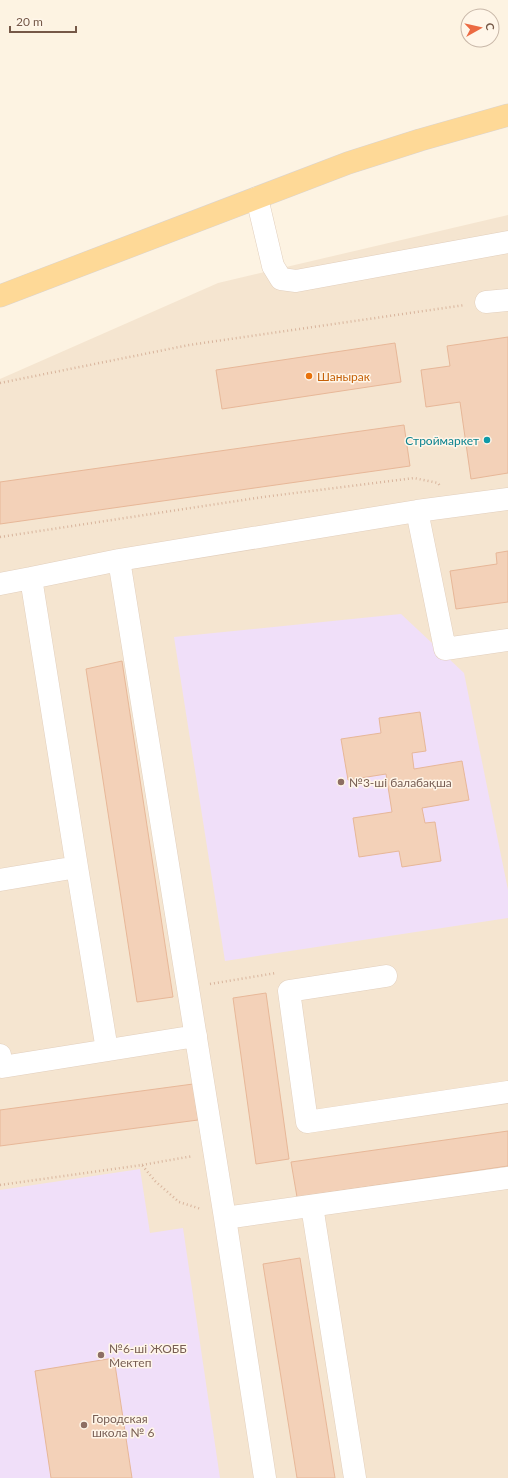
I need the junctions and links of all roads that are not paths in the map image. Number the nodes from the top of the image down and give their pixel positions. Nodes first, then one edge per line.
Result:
1 (508, 115) edge
2 (257, 198) junction
3 (508, 242) edge
4 (0, 296) edge
5 (508, 300) edge
6 (486, 302) road end
7 (508, 499) edge
8 (417, 511) junction
9 (119, 560) junction
10 (31, 578) junction
11 (0, 584) edge
12 (508, 640) edge
13 (77, 867) junction
14 (0, 880) edge
15 (386, 976) dead end
16 (196, 1036) junction
17 (107, 1050) junction
18 (0, 1055) edge
19 (508, 1092) edge
20 (508, 1178) edge
21 (312, 1206) junction
22 (225, 1218) junction
23 (265, 1478) edge
24 (355, 1478) edge

1 - 2 main road
2 - 3 lane
2 - 4 main road
5 - 6 lane
7 - 8 lane
8 - 9 lane
8 - 12 lane
9 - 10 lane
9 - 16 lane
10 - 11 lane
10 - 13 lane
13 - 14 lane
13 - 17 lane
15 - 19 lane
16 - 17 lane
16 - 22 lane
17 - 18 lane
20 - 21 lane
21 - 22 lane
21 - 24 lane
22 - 23 lane

